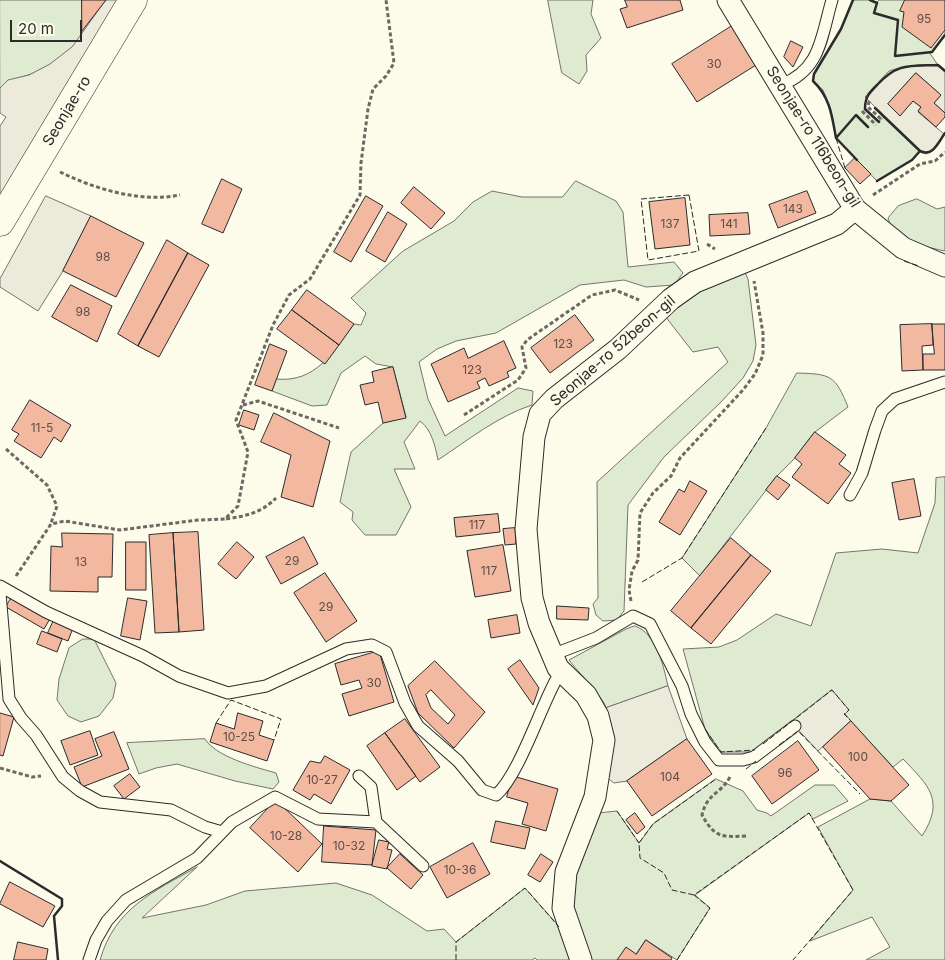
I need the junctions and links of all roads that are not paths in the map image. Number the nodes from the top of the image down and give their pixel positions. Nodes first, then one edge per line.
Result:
1 (133, 0) edge
2 (728, 0) edge
3 (832, 0) edge
4 (781, 86) junction
5 (856, 209) junction
6 (0, 222) edge
7 (945, 266) edge
8 (945, 382) edge
9 (850, 495) dead end
10 (0, 586) edge
11 (0, 593) edge
12 (555, 662) junction
13 (794, 726) dead end
14 (359, 776) dead end
15 (376, 822) junction
16 (222, 832) junction
17 (423, 866) dead end
18 (89, 960) edge
19 (581, 960) edge

1 - 6 street, Seonjae-ro
2 - 4 street, Seonjae-ro 116beon-gil
3 - 4 lane
4 - 5 street, Seonjae-ro 116beon-gil
5 - 7 street, Seonjae-ro 116beon-gil
5 - 12 street, Seonjae-ro 52beon-gil
8 - 9 lane
10 - 12 lane
11 - 16 lane
12 - 13 lane
12 - 19 street, Seonjae-ro 52beon-gil
14 - 15 lane
15 - 16 lane
15 - 17 lane
16 - 18 lane

